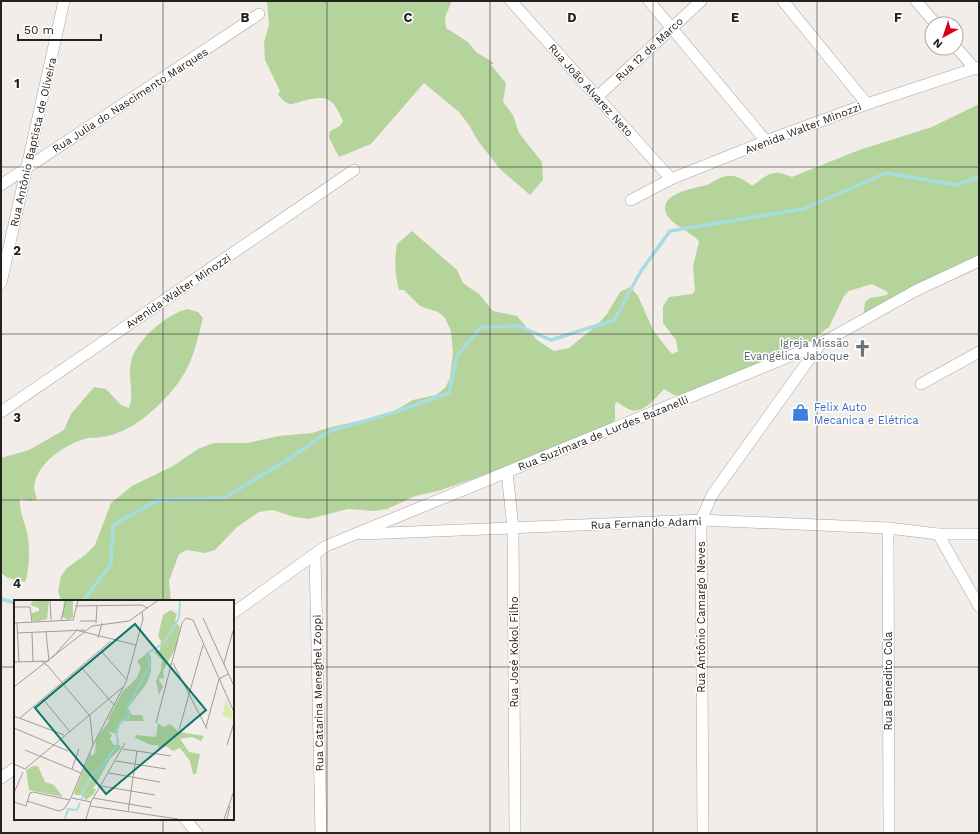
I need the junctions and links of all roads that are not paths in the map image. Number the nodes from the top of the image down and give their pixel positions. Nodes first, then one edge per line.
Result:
1 (64, 1) edge
2 (511, 1) edge
3 (649, 1) edge
4 (701, 1) edge
5 (783, 1) edge
6 (916, 1) edge
7 (259, 14) dead end
8 (929, 16) edge
9 (672, 28) junction
10 (964, 55) edge
11 (977, 68) edge
12 (597, 97) junction
13 (867, 104) junction
14 (766, 141) junction
15 (27, 168) junction
16 (354, 170) dead end
17 (671, 179) junction
18 (1, 185) edge
19 (631, 200) dead end
20 (979, 261) edge
21 (1, 283) edge
22 (822, 343) junction
23 (979, 352) edge
24 (921, 384) dead end
25 (1, 412) edge
26 (507, 472) junction
27 (701, 520) junction
28 (513, 528) junction
29 (888, 528) junction
30 (938, 534) junction
31 (979, 534) edge
32 (353, 535) junction
33 (315, 554) junction
34 (979, 606) edge
35 (234, 612) edge
36 (14, 769) edge
37 (1, 778) edge
38 (186, 820) edge
39 (197, 833) edge
40 (321, 833) edge
41 (514, 833) edge
42 (703, 833) edge
43 (889, 833) edge

1 - 15 street, Rua Antônio Baptista de Oliveira
2 - 12 street, Rua João Alvarez Neto
3 - 9 street
4 - 9 street, Rua 12 de Marco
5 - 13 street
6 - 8 street
7 - 15 street, Rua Julia do Nascimento Marques
9 - 12 street, Rua 12 de Marco
9 - 14 street
10 - 11 street
11 - 13 street, Avenida Walter Minozzi
12 - 17 street, Rua João Alvarez Neto
13 - 14 street, Avenida Walter Minozzi
14 - 17 street, Avenida Walter Minozzi
15 - 18 street, Rua Julia do Nascimento Marques
15 - 21 street, Rua Antônio Baptista de Oliveira
16 - 25 street, Avenida Walter Minozzi
17 - 19 street, Avenida Walter Minozzi
20 - 22 street, Rua Suzimara de Lurdes Bazanelli
22 - 26 street, Rua Suzimara de Lurdes Bazanelli
22 - 27 street, Rua Antônio Camargo Neves
23 - 24 street
26 - 28 street, Rua José Kokol Filho
26 - 32 street, Rua Suzimara de Lurdes Bazanelli
27 - 28 street, Rua Fernando Adami
27 - 29 street, Rua Fernando Adami
27 - 42 street, Rua Antônio Camargo Neves
28 - 32 street, Rua Fernando Adami
28 - 41 street, Rua José Kokol Filho
29 - 30 street, Rua Fernando Adami
29 - 43 street, Rua Benedito Cola
30 - 31 street, Rua Fernando Adami
30 - 34 street
32 - 33 street, Rua Suzimara de Lurdes Bazanelli
33 - 35 street, Rua Suzimara de Lurdes Bazanelli
33 - 40 street, Rua Catarina Meneghel Zoppi
36 - 37 street
38 - 39 street

